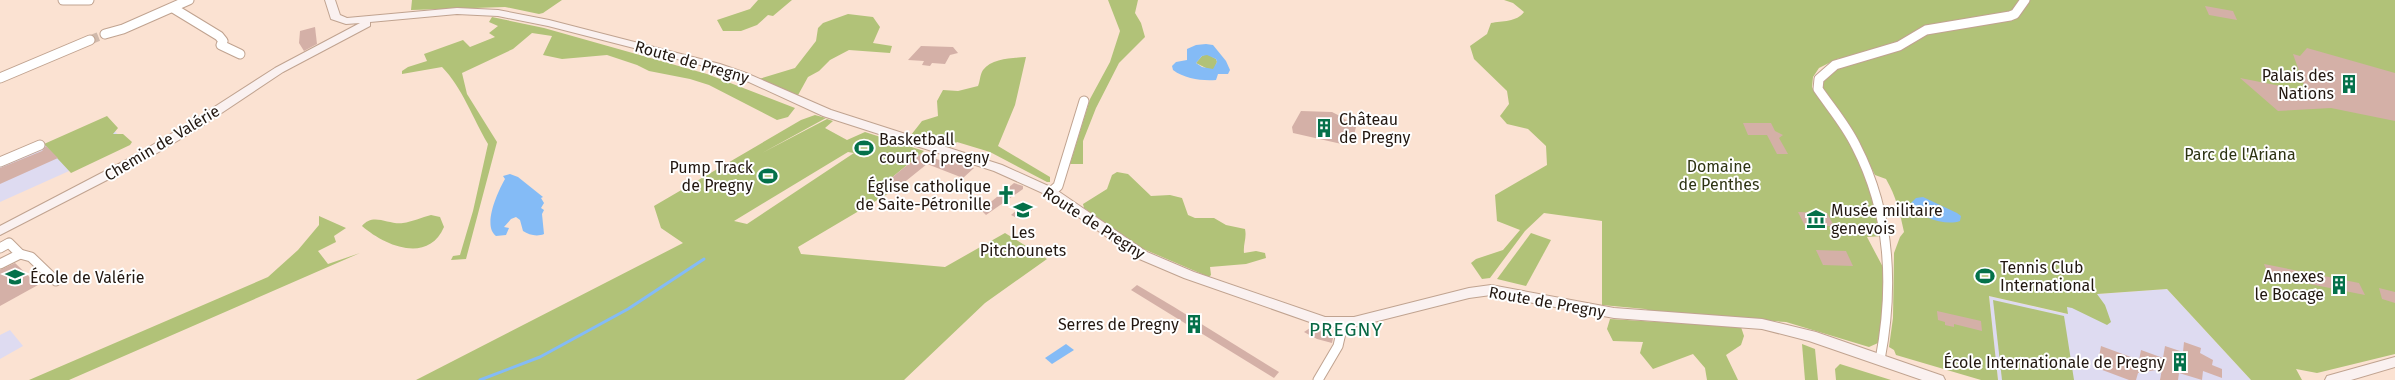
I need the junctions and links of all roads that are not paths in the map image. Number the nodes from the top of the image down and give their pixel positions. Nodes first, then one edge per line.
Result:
1 (63, 0) edge
2 (89, 0) edge
3 (189, 0) edge
4 (330, 0) edge
5 (2025, 0) edge
6 (173, 8) junction
7 (373, 21) junction
8 (105, 34) tunnel mouth
9 (90, 40) tunnel mouth
10 (240, 54) dead end
11 (0, 78) edge
12 (1084, 101) dead end
13 (40, 144) dead end
14 (0, 162) edge
15 (1051, 192) junction
16 (0, 231) edge
17 (0, 248) edge
18 (20, 254) junction
19 (0, 264) edge
20 (56, 281) dead end
21 (1343, 324) junction
22 (1880, 360) junction
23 (2395, 362) edge
24 (1318, 380) edge
25 (1938, 380) edge
26 (2332, 380) edge

1 - 2 street
3 - 6 street
4 - 7 street
5 - 22 street
6 - 8 street
6 - 10 street
7 - 15 street, Route de Pregny
7 - 16 street, Chemin de Valérie
9 - 11 street
12 - 15 street
13 - 14 street
15 - 21 street, Route de Pregny
17 - 18 street
18 - 19 street
18 - 20 street
21 - 22 street, Route de Pregny
21 - 24 street
22 - 25 street, Route de Pregny
23 - 26 street

